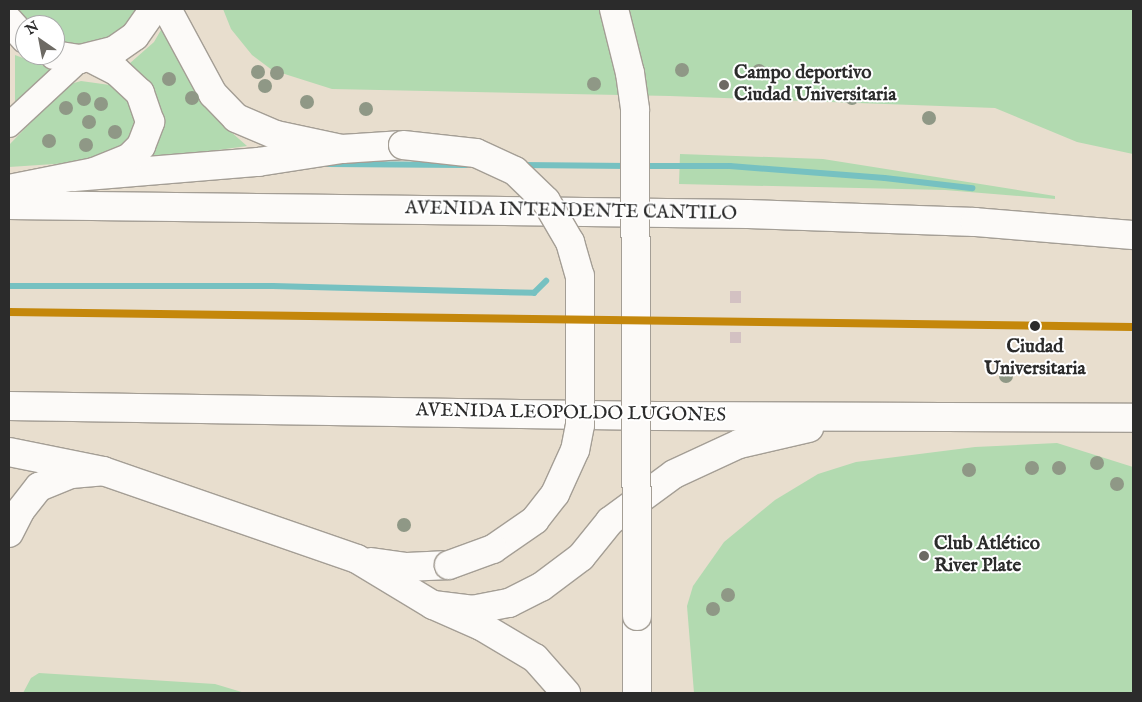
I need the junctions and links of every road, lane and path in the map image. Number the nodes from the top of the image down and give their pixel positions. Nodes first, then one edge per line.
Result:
1 (154, 9) edge
2 (167, 9) edge
3 (614, 9) edge
4 (75, 57) edge
5 (9, 125) edge
6 (342, 149) junction
7 (74, 177) junction
8 (9, 189) edge
9 (9, 205) edge
10 (1133, 235) edge
11 (9, 406) edge
12 (854, 418) junction
13 (1133, 418) edge
14 (9, 452) edge
15 (103, 470) junction
16 (9, 533) edge
17 (357, 560) junction
18 (433, 605) junction
19 (566, 693) edge
20 (637, 693) edge

1 - 4 main road
2 - 6 main road
3 - 20 main road, bridge
4 - 5 street
4 - 7 main road
6 - 7 main road
6 - 17 main road, bridge
7 - 8 main road
9 - 10 main road, AVENIDA INTENDENTE CANTILO
11 - 12 main road, AVENIDA LEOPOLDO LUGONES
12 - 13 main road, AVENIDA LEOPOLDO LUGONES
12 - 18 main road
14 - 15 main road
15 - 16 main road
15 - 17 main road
17 - 18 main road
18 - 19 main road

